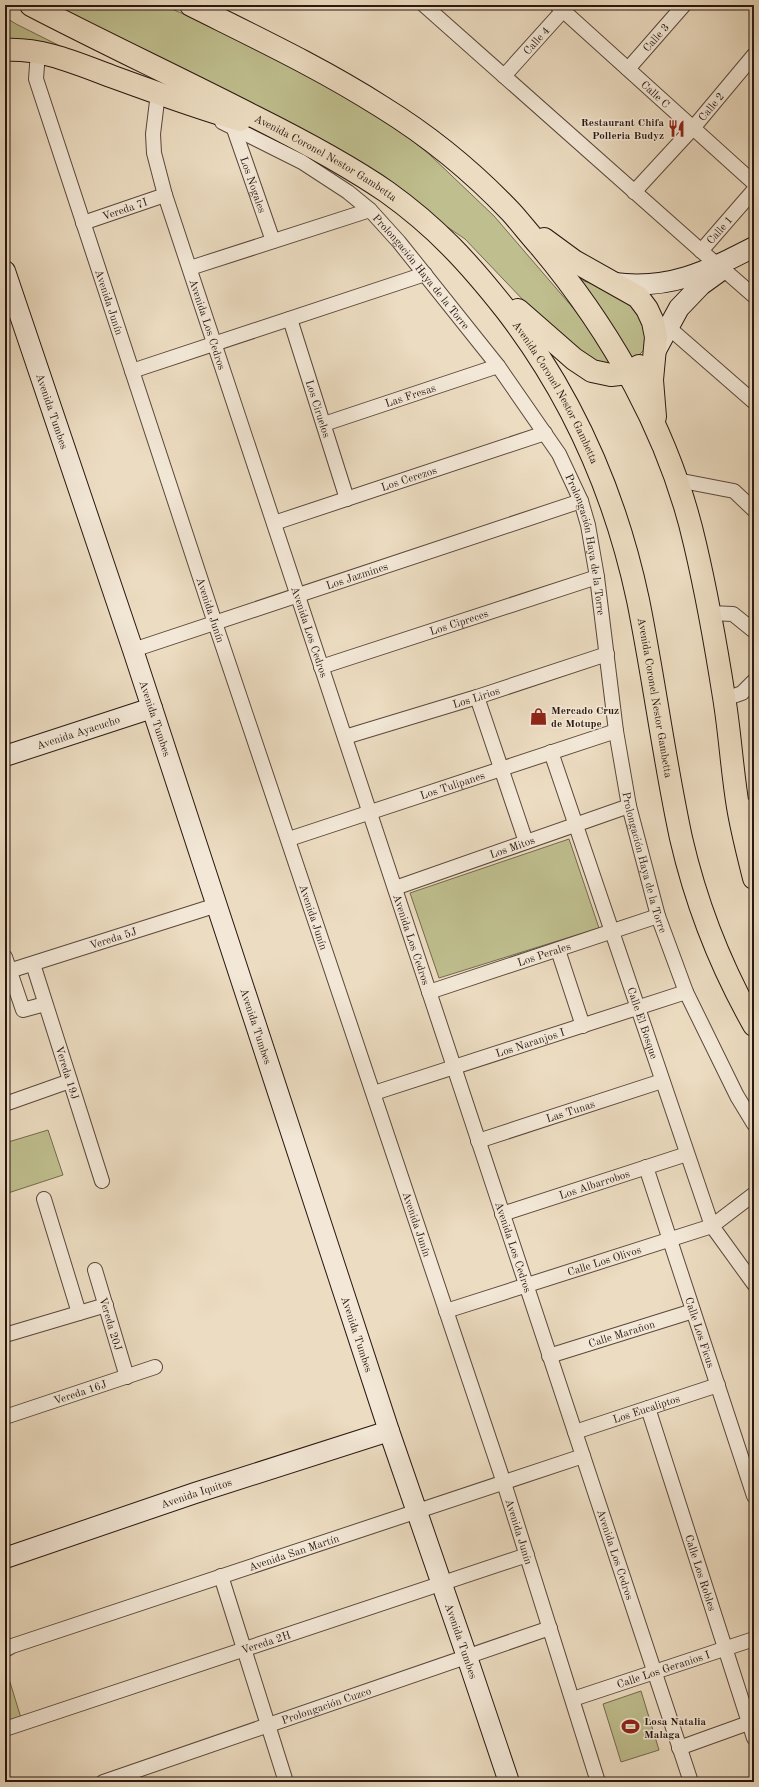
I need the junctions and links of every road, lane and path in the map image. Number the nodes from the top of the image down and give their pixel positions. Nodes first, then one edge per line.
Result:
1 (31, 5) edge
2 (191, 5) edge
3 (424, 5) edge
4 (684, 5) edge
5 (563, 7) edge
6 (5, 50) edge
7 (38, 52) junction
8 (754, 55) edge
9 (628, 69) junction
10 (504, 76) junction
11 (158, 93) junction
12 (195, 107) junction
13 (693, 128) junction
14 (234, 129) junction
15 (286, 133) junction
16 (754, 183) edge
17 (754, 190) edge
18 (634, 192) junction
19 (165, 195) junction
20 (370, 210) junction
21 (512, 213) junction
22 (84, 223) junction
23 (273, 241) junction
24 (701, 251) junction
25 (746, 251) edge
26 (719, 267) junction
27 (190, 268) junction
28 (5, 271) edge
29 (477, 272) junction
30 (425, 274) junction
31 (612, 283) junction
32 (754, 296) edge
33 (290, 319) junction
34 (668, 327) junction
35 (214, 344) junction
36 (655, 352) junction
37 (498, 366) junction
38 (132, 371) junction
39 (628, 373) junction
40 (754, 402) edge
41 (324, 424) junction
42 (545, 433) junction
43 (659, 436) junction
44 (677, 480) junction
45 (347, 499) junction
46 (581, 501) junction
47 (754, 510) edge
48 (274, 523) junction
49 (597, 577) junction
50 (298, 595) junction
51 (710, 613) junction
52 (215, 623) junction
53 (754, 631) edge
54 (133, 650) junction
55 (607, 654) junction
56 (321, 667) junction
57 (754, 681) edge
58 (477, 697) junction
59 (725, 700) junction
60 (152, 708) junction
61 (616, 731) junction
62 (345, 738) junction
63 (551, 752) junction
64 (5, 756) edge
65 (501, 769) junction
66 (630, 806) junction
67 (746, 807) edge
68 (370, 812) junction
69 (575, 825) junction
70 (289, 840) junction
71 (526, 842) junction
72 (754, 878) edge
73 (395, 888) junction
74 (217, 905) junction
75 (658, 916) junction
76 (612, 932) junction
77 (558, 950) junction
78 (5, 957) edge
79 (33, 964) junction
80 (9, 971) junction
81 (429, 992) junction
82 (686, 992) junction
83 (45, 1004) junction
84 (638, 1008) junction
85 (754, 1025) edge
86 (583, 1026) junction
87 (454, 1067) junction
88 (70, 1081) junction
89 (662, 1081) junction
90 (374, 1093) junction
91 (5, 1104) edge
92 (754, 1124) edge
93 (478, 1141) junction
94 (687, 1154) junction
95 (646, 1167) junction
96 (102, 1181) dead end
97 (754, 1194) edge
98 (44, 1199) dead end
99 (502, 1214) junction
100 (712, 1226) junction
101 (670, 1240) junction
102 (95, 1270) dead end
103 (754, 1284) edge
104 (526, 1286) junction
105 (106, 1305) junction
106 (446, 1311) junction
107 (694, 1311) junction
108 (78, 1313) junction
109 (5, 1335) edge
110 (549, 1356) junction
111 (155, 1367) dead end
112 (127, 1377) junction
113 (718, 1385) junction
114 (648, 1408) junction
115 (5, 1417) edge
116 (389, 1431) junction
117 (575, 1432) junction
118 (583, 1456) junction
119 (504, 1483) junction
120 (754, 1496) edge
121 (417, 1511) junction
122 (527, 1555) junction
123 (5, 1558) edge
124 (221, 1576) junction
125 (442, 1583) junction
126 (550, 1628) junction
127 (754, 1639) edge
128 (244, 1649) junction
129 (726, 1649) junction
130 (5, 1650) edge
131 (468, 1657) junction
132 (654, 1673) junction
133 (573, 1699) junction
134 (752, 1722) edge
135 (268, 1725) junction
136 (5, 1729) edge
137 (754, 1738) edge
138 (679, 1748) junction
139 (103, 1782) edge
140 (286, 1782) edge
141 (509, 1782) edge
142 (598, 1782) edge
143 (691, 1782) edge

1 - 15 highway, Avenida Coronel Nestor Gambetta
2 - 21 highway
3 - 10 street
4 - 9 street, Calle 3
5 - 9 street, Calle C
5 - 10 street, Calle 4
6 - 7 highway
7 - 11 highway
7 - 22 street, Avenida Junín
8 - 13 street, Calle 2
9 - 13 street, Calle C
10 - 18 street
11 - 12 highway
11 - 19 street, Avenida Los Cedros
12 - 14 street, Prolongación Haya de la Torre
12 - 15 highway
13 - 16 street, Calle C
13 - 18 street, Calle 2
14 - 20 street, Prolongación Haya de la Torre
14 - 23 street, Los Nogales
15 - 29 highway, Avenida Coronel Nestor Gambetta
17 - 24 street, Calle 1
18 - 24 street
19 - 22 street, Vereda 7I
19 - 27 street, Avenida Los Cedros
20 - 23 street
20 - 30 street, Prolongación Haya de la Torre
21 - 31 highway
21 - 39 highway
22 - 38 street, Avenida Junín
23 - 27 street
24 - 26 street
25 - 26 street
26 - 31 street
26 - 32 street
26 - 34 street
27 - 35 street, Avenida Los Cedros
28 - 54 street, Avenida Tumbes
29 - 39 highway
29 - 85 highway, Avenida Coronel Nestor Gambetta
30 - 33 street
30 - 37 street, Prolongación Haya de la Torre
31 - 36 highway
33 - 35 street
33 - 41 street, Los Ciruelos
34 - 36 street
34 - 40 street
35 - 38 street
35 - 48 street, Avenida Los Cedros
36 - 39 highway
36 - 43 highway
37 - 41 street, Las Fresas
37 - 42 street, Prolongación Haya de la Torre
38 - 52 street, Avenida Junín
39 - 43 highway
41 - 45 street, Los Ciruelos
42 - 45 street, Los Cerezos
42 - 46 street, Prolongación Haya de la Torre
43 - 44 highway
44 - 47 street
44 - 51 highway
45 - 48 street, Los Cerezos
46 - 49 street, Prolongación Haya de la Torre
46 - 50 street, Los Jazmines
48 - 50 street, Avenida Los Cedros
49 - 55 street, Prolongación Haya de la Torre
49 - 56 street, Los Cipreces
50 - 52 street, Los Jazmines
50 - 56 street, Avenida Los Cedros
51 - 53 street
51 - 59 highway
52 - 54 street, Los Jazmines
52 - 70 street, Avenida Junín
54 - 60 street, Avenida Tumbes
55 - 58 street, Los Lirios
55 - 61 street, Prolongación Haya de la Torre
56 - 62 street, Avenida Los Cedros
57 - 59 street
58 - 62 street, Los Lirios
58 - 65 street
59 - 67 highway
60 - 64 street, Avenida Ayacucho
60 - 74 street, Avenida Tumbes
61 - 63 street, Los Tulipanes
61 - 66 street, Prolongación Haya de la Torre
62 - 68 street, Avenida Los Cedros
63 - 65 street, Los Tulipanes
63 - 69 street, Calle El Bosque
65 - 68 street, Los Tulipanes
65 - 71 street
66 - 69 street, Los Mitos
66 - 75 street, Prolongación Haya de la Torre
67 - 72 highway
68 - 70 street, Los Tulipanes
68 - 73 street, Avenida Los Cedros
69 - 71 street, Los Mitos
69 - 76 street, Calle El Bosque
70 - 90 street, Avenida Junín
71 - 73 street, Los Mitos
73 - 81 street, Avenida Los Cedros
74 - 79 street, Vereda 5J
74 - 116 street, Avenida Tumbes
75 - 76 street, Los Perales
75 - 82 street, Prolongación Haya de la Torre
76 - 77 street, Los Perales
76 - 84 street, Calle El Bosque
77 - 81 street, Los Perales
77 - 86 street
78 - 80 street
79 - 80 street, Vereda 5J
79 - 83 street, Vereda 19J
80 - 83 street
81 - 87 street, Avenida Los Cedros
82 - 84 street, Los Naranjos I
82 - 92 street, Prolongación Haya de la Torre
83 - 88 street, Vereda 19J
84 - 86 street, Los Naranjos I
84 - 89 street, Calle El Bosque
86 - 87 street, Los Naranjos I
87 - 90 street, Los Naranjos I
87 - 93 street, Avenida Los Cedros
88 - 91 street
88 - 96 street, Vereda 19J
89 - 93 street, Las Tunas
89 - 94 street, Calle El Bosque
90 - 106 street, Avenida Junín
93 - 99 street, Avenida Los Cedros
94 - 95 street, Los Albarrobos
94 - 100 street, Calle El Bosque
95 - 99 street, Los Albarrobos
95 - 101 street, Calle Los Ficus
97 - 100 street, Calle Los Olivos
98 - 108 street
99 - 104 street, Avenida Los Cedros
100 - 101 street, Calle Los Olivos
100 - 103 street, Calle El Bosque
101 - 104 street, Calle Los Olivos
101 - 107 street, Calle Los Ficus
102 - 105 street, Vereda 20J
104 - 106 street, Calle Los Olivos
104 - 110 street, Avenida Los Cedros
105 - 108 street
105 - 112 street, Vereda 20J
106 - 119 street, Avenida Junín
107 - 110 street, Calle Marañon
107 - 113 street, Calle Los Ficus
108 - 109 street
110 - 117 street, Avenida Los Cedros
111 - 112 street, Vereda 16J
112 - 115 street, Vereda 16J
113 - 114 street, Los Eucaliptos
113 - 120 street, Calle Los Ficus
114 - 117 street, Los Eucaliptos
114 - 129 street, Calle Los Robles
116 - 121 street, Avenida Tumbes
116 - 123 street, Avenida Iquitos
117 - 118 street, Avenida Los Cedros
118 - 119 street, Avenida San Martín
118 - 132 street, Avenida Los Cedros
119 - 121 street, Avenida San Martín
119 - 122 street, Avenida Junín
121 - 124 street, Avenida San Martín
121 - 125 street, Avenida Tumbes
122 - 125 street, Vereda 2H
122 - 126 street, Avenida Junín
124 - 128 street
124 - 130 street, Avenida San Martín
125 - 128 street, Vereda 2H
125 - 131 street, Avenida Tumbes
126 - 131 street, Prolongación Cuzco
126 - 133 street, Avenida Junín
127 - 129 street, Calle Los Geranios I
128 - 135 street
128 - 136 street, Vereda 2H
129 - 132 street, Calle Los Geranios I
129 - 134 street, Calle Los Robles
131 - 135 street, Prolongación Cuzco
131 - 141 street, Avenida Tumbes
132 - 133 street, Calle Los Geranios I
132 - 138 street, Avenida Los Cedros
133 - 142 street, Avenida Junín
134 - 137 street, Calle Los Robles
134 - 138 street
135 - 139 street, Prolongación Cuzco
135 - 140 street
138 - 143 street, Avenida Los Cedros

